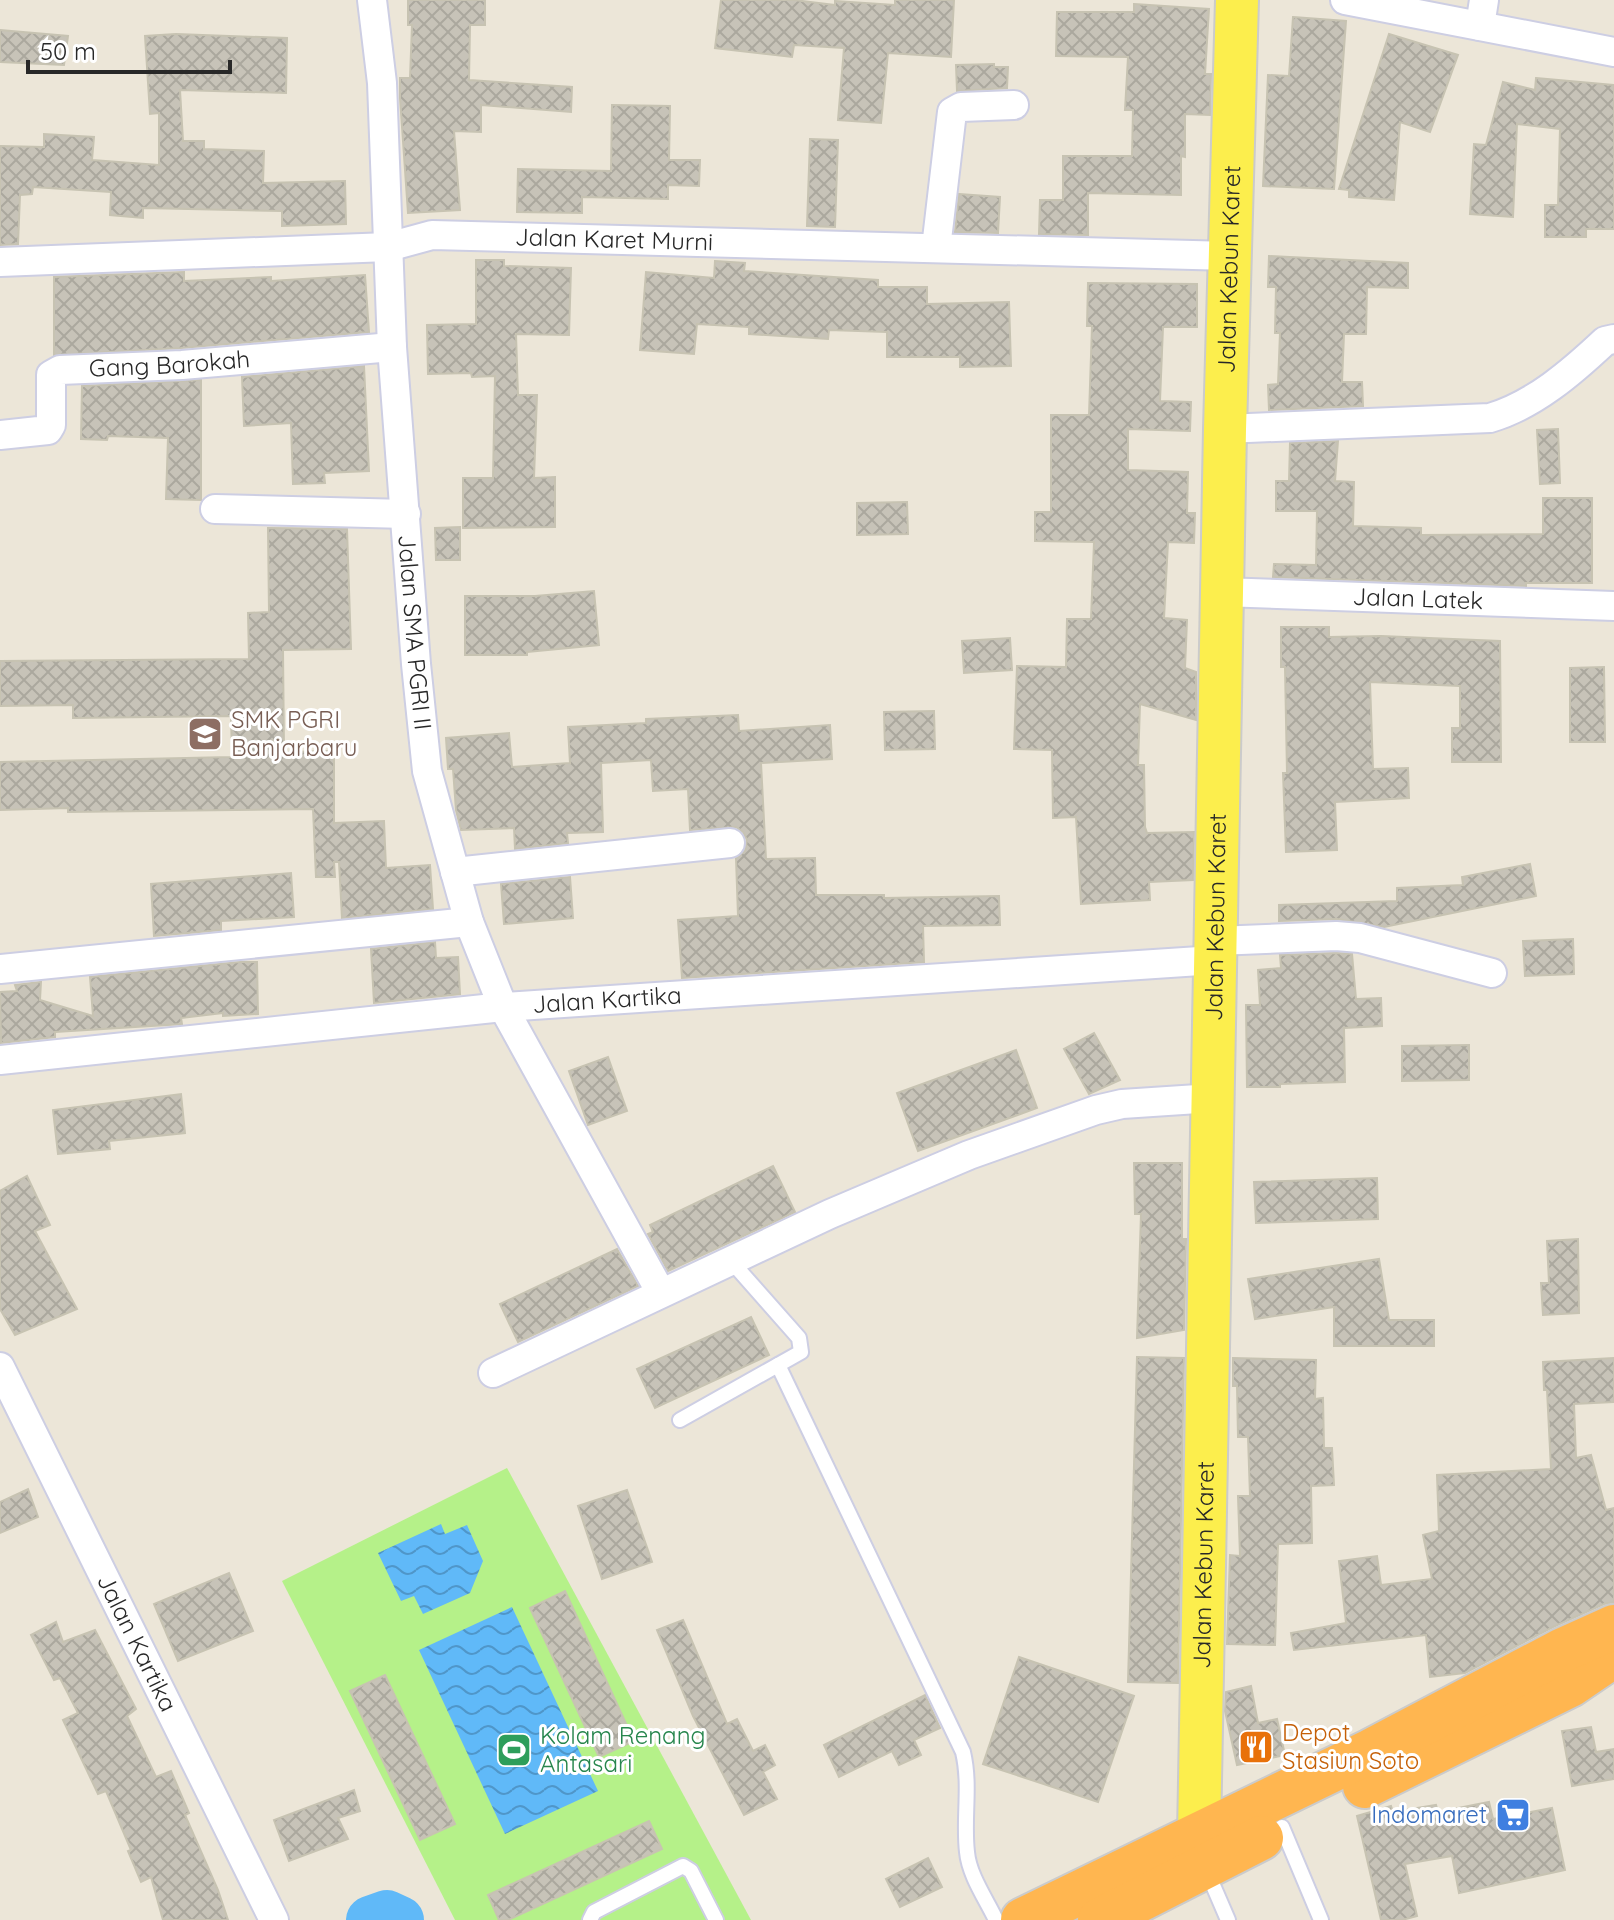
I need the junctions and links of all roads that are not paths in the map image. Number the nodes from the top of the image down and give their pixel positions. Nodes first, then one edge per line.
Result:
1 (372, 0) edge
2 (1223, 0) edge
3 (1237, 0) edge
4 (1345, 0) edge
5 (1482, 13) edge
6 (1614, 52) edge
7 (1014, 105) dead end
8 (388, 247) junction
9 (936, 248) junction
10 (1230, 256) junction
11 (0, 262) edge
12 (1614, 339) edge
13 (392, 347) junction
14 (1225, 429) junction
15 (0, 435) edge
16 (215, 509) dead end
17 (406, 514) junction
18 (1222, 592) junction
19 (1614, 606) edge
20 (730, 843) dead end
21 (455, 872) junction
22 (469, 922) junction
23 (1215, 951) junction
24 (0, 969) edge
25 (1492, 973) dead end
26 (503, 1007) junction
27 (0, 1060) edge
28 (1213, 1098) junction
29 (731, 1261) junction
30 (661, 1293) junction
31 (778, 1365) junction
32 (0, 1367) edge
33 (493, 1373) dead end
34 (680, 1420) dead end
35 (1614, 1627) edge
36 (1614, 1655) edge
37 (1282, 1827) junction
38 (1202, 1851) junction
39 (274, 1920) edge
40 (590, 1920) edge
41 (716, 1920) edge
42 (996, 1920) edge
43 (1023, 1920) edge
44 (1100, 1920) edge
45 (1228, 1920) edge
46 (1321, 1920) edge

1 - 8 street, Jalan SMA PGRI II
2 - 3 street
3 - 10 main road, Jalan Kebun Karet
4 - 5 street
5 - 6 street
7 - 9 street
8 - 9 street, Jalan Karet Murni
8 - 11 street, Jalan Karet Murni
8 - 13 street, Jalan SMA PGRI II
9 - 10 street, Jalan Karet Murni
10 - 14 main road, Jalan Kebun Karet
12 - 14 street
13 - 15 street, Gang Barokah
13 - 17 street, Jalan SMA PGRI II
14 - 18 main road, Jalan Kebun Karet
16 - 17 street
17 - 21 street, Jalan SMA PGRI II
18 - 19 street, Jalan Latek
18 - 23 main road, Jalan Kebun Karet
20 - 21 street
21 - 22 street, Jalan SMA PGRI II
22 - 24 street
22 - 26 street, Jalan SMA PGRI II
23 - 25 street, Jalan Kartika
23 - 26 street, Jalan Kartika
23 - 28 main road, Jalan Kebun Karet
26 - 27 street, Jalan Kartika
26 - 30 street, Jalan SMA PGRI II
28 - 29 street
28 - 38 main road, Jalan Kebun Karet
29 - 30 street
29 - 31 lane
30 - 33 street
31 - 34 lane
31 - 42 lane
32 - 39 street, Jalan Kartika
35 - 38 highway
36 - 37 highway
37 - 38 highway
37 - 46 lane
38 - 43 highway
38 - 44 highway
38 - 45 lane
40 - 41 lane

